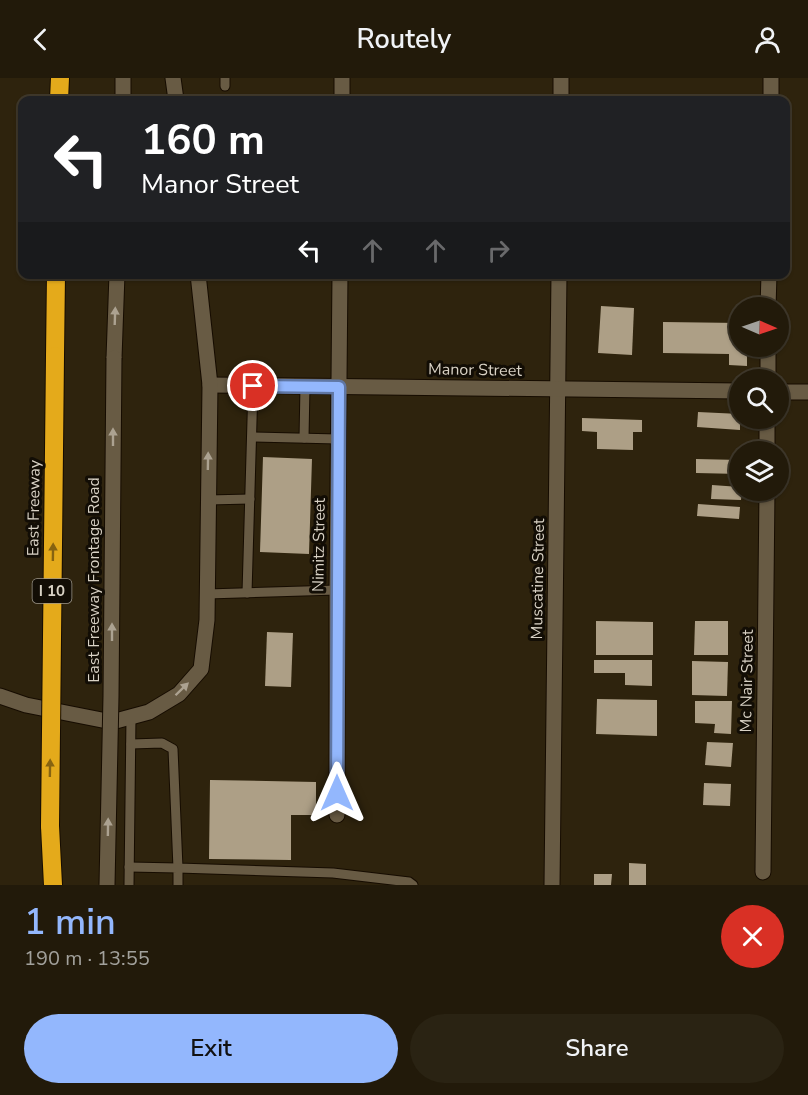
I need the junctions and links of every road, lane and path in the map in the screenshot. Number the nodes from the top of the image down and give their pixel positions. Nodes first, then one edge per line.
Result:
1 (60, 78) edge
2 (123, 78) edge
3 (173, 78) edge
4 (342, 78) edge
5 (561, 78) edge
6 (771, 78) edge
7 (60, 96) edge
8 (123, 96) edge
9 (175, 96) edge
10 (342, 96) edge
11 (561, 96) edge
12 (771, 96) edge
13 (56, 279) edge
14 (117, 279) edge
15 (199, 279) edge
16 (340, 279) edge
17 (559, 279) edge
18 (769, 279) edge
19 (768, 297) edge
20 (210, 385) junction
21 (253, 386) junction
22 (305, 386) junction
23 (339, 387) junction
24 (558, 389) junction
25 (729, 392) edge
26 (789, 392) edge
27 (808, 392) edge
28 (252, 437) junction
29 (304, 438) junction
30 (338, 439) junction
31 (250, 499) junction
32 (208, 500) junction
33 (766, 501) edge
34 (337, 590) junction
35 (247, 593) junction
36 (207, 594) junction
37 (0, 696) edge
38 (131, 717) junction
39 (131, 744) junction
40 (337, 815) dead end
41 (50, 826) junction
42 (129, 867) junction
43 (178, 867) junction
44 (763, 872) dead end
45 (49, 885) edge
46 (53, 885) edge
47 (106, 885) edge
48 (129, 885) edge
49 (178, 885) edge
50 (413, 885) edge
51 (552, 885) edge

1 - 7 highway
2 - 8 street
3 - 9 street
4 - 10 street
5 - 11 street
6 - 12 street
41 -> 13 highway, East Freeway / I 10, bridge
47 -> 14 street, East Freeway Frontage Road, bridge
15 - 20 street
16 - 23 street, Nimitz Street
17 - 24 street, Muscatine Street
18 - 19 street
20 - 21 street, Manor Street
32 -> 20 street
21 - 22 street, Manor Street
21 - 28 lane
22 - 23 street, Manor Street
22 - 29 lane
23 - 24 street, Manor Street
23 - 30 street, Nimitz Street
24 - 25 street, Manor Street
24 - 51 street, Muscatine Street
26 - 27 street
28 - 29 lane
28 - 31 lane
29 - 30 lane
30 - 34 street, Nimitz Street
31 - 32 lane
31 - 35 lane
32 - 36 street
33 - 44 street, Mc Nair Street
34 - 35 lane
34 - 40 street, Nimitz Street
35 - 36 lane
38 -> 36 street
37 - 38 street
38 - 39 lane
39 - 42 lane
39 - 43 lane
41 - 45 highway, East Freeway / I 10
41 - 46 highway
42 - 43 lane
42 - 48 lane
43 - 49 lane
43 - 50 lane

